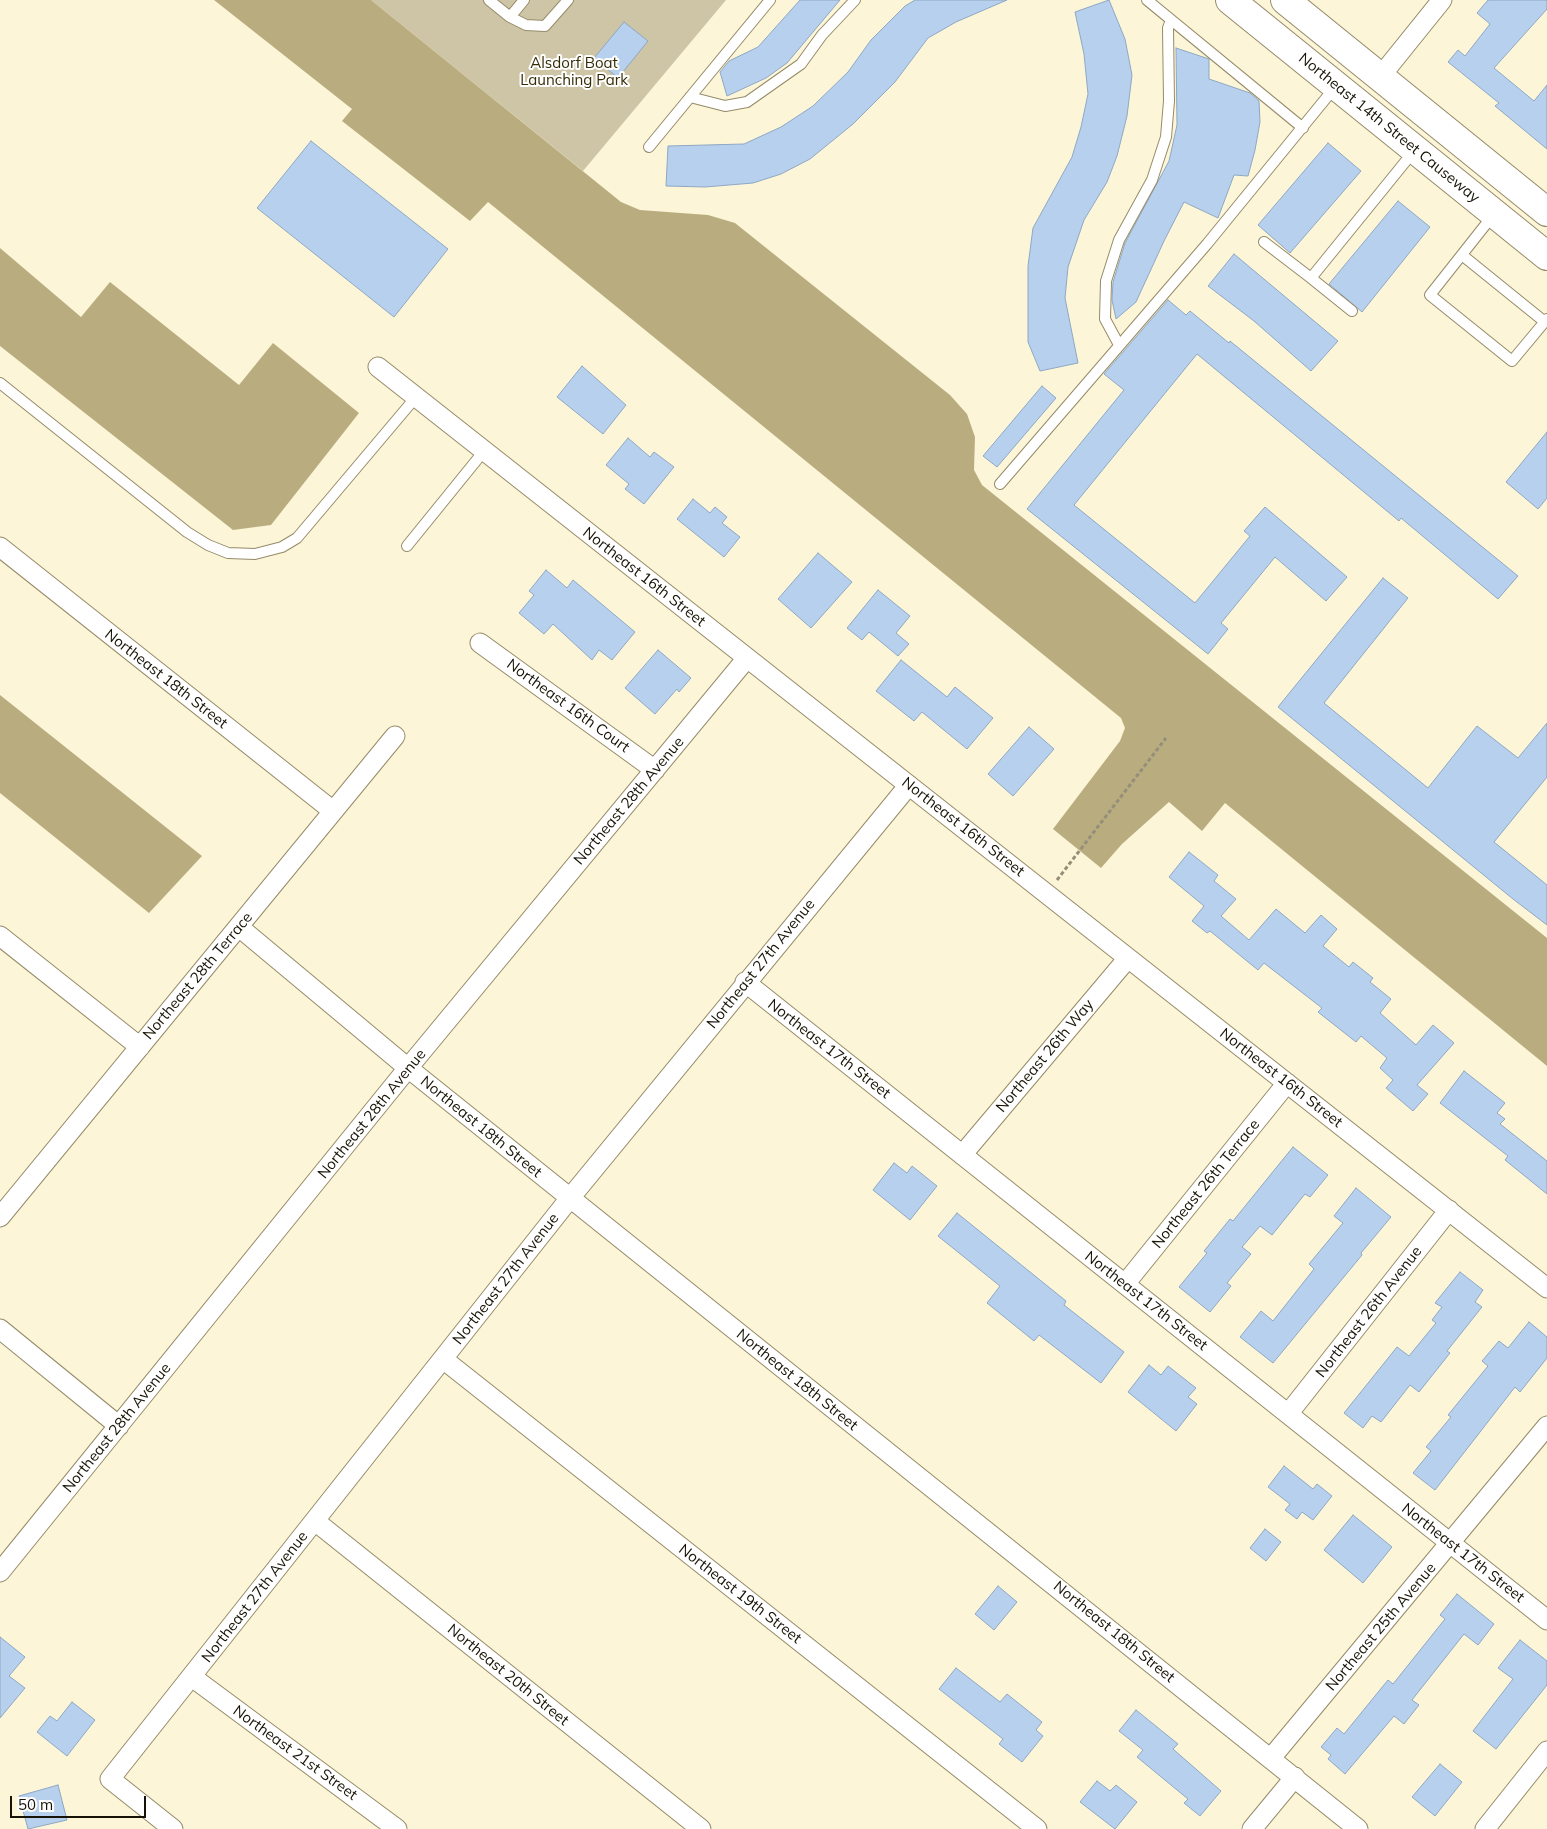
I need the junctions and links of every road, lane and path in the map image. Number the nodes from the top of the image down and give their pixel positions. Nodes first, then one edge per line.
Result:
1 (489, 0) edge
2 (524, 0) edge
3 (568, 0) edge
4 (770, 0) edge
5 (855, 0) edge
6 (1147, 0) edge
7 (1230, 0) edge
8 (1285, 0) edge
9 (1442, 0) edge
10 (510, 17) junction
11 (1171, 20) junction
12 (1380, 77) junction
13 (1336, 85) junction
14 (690, 98) junction
15 (1303, 128) junction
16 (1390, 129) junction
17 (649, 147) dead end
18 (1416, 149) junction
19 (1547, 212) edge
20 (1495, 214) junction
21 (1264, 242) dead end
22 (1462, 254) junction
23 (1547, 256) edge
24 (1311, 278) junction
25 (1352, 311) dead end
26 (1546, 320) edge
27 (1119, 346) junction
28 (378, 368) dead end
29 (0, 383) edge
30 (416, 397) junction
31 (484, 451) junction
32 (1000, 484) dead end
33 (407, 546) dead end
34 (0, 547) edge
35 (480, 643) dead end
36 (747, 658) junction
37 (395, 736) dead end
38 (1166, 738) dead end
39 (655, 770) junction
40 (909, 785) junction
41 (333, 811) junction
42 (1047, 894) junction
43 (239, 926) junction
44 (0, 936) edge
45 (1128, 958) junction
46 (745, 982) junction
47 (140, 1046) junction
48 (408, 1068) junction
49 (1287, 1083) junction
50 (962, 1155) junction
51 (570, 1198) junction
52 (1449, 1210) junction
53 (0, 1217) edge
54 (1125, 1284) junction
55 (1547, 1288) edge
56 (0, 1330) edge
57 (443, 1360) junction
58 (1288, 1414) junction
59 (119, 1426) junction
60 (1547, 1426) edge
61 (315, 1521) junction
62 (1451, 1544) junction
63 (0, 1572) edge
64 (1547, 1620) edge
65 (192, 1678) junction
66 (1547, 1752) edge
67 (1271, 1758) junction
68 (1295, 1777) junction
69 (173, 1829) edge
70 (397, 1829) edge
71 (701, 1829) edge
72 (1037, 1829) edge
73 (1252, 1829) edge
74 (1358, 1829) edge
75 (1485, 1829) edge

1 - 10 lane
2 - 10 lane
3 - 10 lane
4 - 14 lane
5 - 14 lane
6 - 11 lane
7 - 13 main road, Northeast 14th Street Causeway
8 - 12 main road
9 - 12 street
11 - 15 lane
11 - 27 lane
12 - 16 main road
12 - 19 main road
13 - 15 lane
13 - 16 main road, Northeast 14th Street Causeway
14 - 17 lane
15 - 27 lane
16 - 18 main road, Northeast 14th Street Causeway
18 - 20 main road, Northeast 14th Street Causeway
18 - 24 lane
20 - 22 lane
20 - 23 main road, Northeast 14th Street Causeway
21 - 24 lane
22 - 26 lane
22 - 26 lane
24 - 25 lane
27 - 32 lane
28 - 30 street, Northeast 16th Street
29 - 30 lane
30 - 31 street, Northeast 16th Street
31 - 33 lane
31 - 36 street, Northeast 16th Street
34 - 41 street, Northeast 18th Street
35 - 39 street, Northeast 16th Court
36 - 39 street, Northeast 28th Avenue
36 - 40 street, Northeast 16th Street
37 - 41 street, Northeast 28th Terrace
38 - 42 path
39 - 48 street, Northeast 28th Avenue
40 - 42 street, Northeast 16th Street
40 - 46 street, Northeast 27th Avenue
41 - 43 street, Northeast 28th Terrace
42 - 45 street, Northeast 16th Street
43 - 47 street, Northeast 28th Terrace
43 - 48 street, Northeast 18th Street
44 - 47 street
45 - 49 street, Northeast 16th Street
45 - 50 street, Northeast 26th Way
46 - 50 street, Northeast 17th Street
46 - 51 street, Northeast 27th Avenue
47 - 53 street, Northeast 28th Terrace
48 - 51 street, Northeast 18th Street
48 - 59 street, Northeast 28th Avenue
49 - 52 street, Northeast 16th Street
49 - 54 street, Northeast 26th Terrace
50 - 54 street, Northeast 17th Street
51 - 57 street, Northeast 27th Avenue
51 - 67 street, Northeast 18th Street
52 - 55 street, Northeast 16th Street
52 - 58 street, Northeast 26th Avenue
54 - 58 street, Northeast 17th Street
56 - 59 street
57 - 61 street, Northeast 27th Avenue
57 - 72 street, Northeast 19th Street
58 - 62 street, Northeast 17th Street
59 - 63 street, Northeast 28th Avenue
60 - 62 street, Northeast 25th Avenue
61 - 65 street, Northeast 27th Avenue
61 - 71 street, Northeast 20th Street
62 - 64 street, Northeast 17th Street
62 - 67 street, Northeast 25th Avenue
65 - 69 street, Northeast 27th Avenue
65 - 70 street, Northeast 21st Street
66 - 75 street
67 - 68 street, Northeast 18th Street
68 - 73 street
68 - 74 street, Northeast 18th Street

